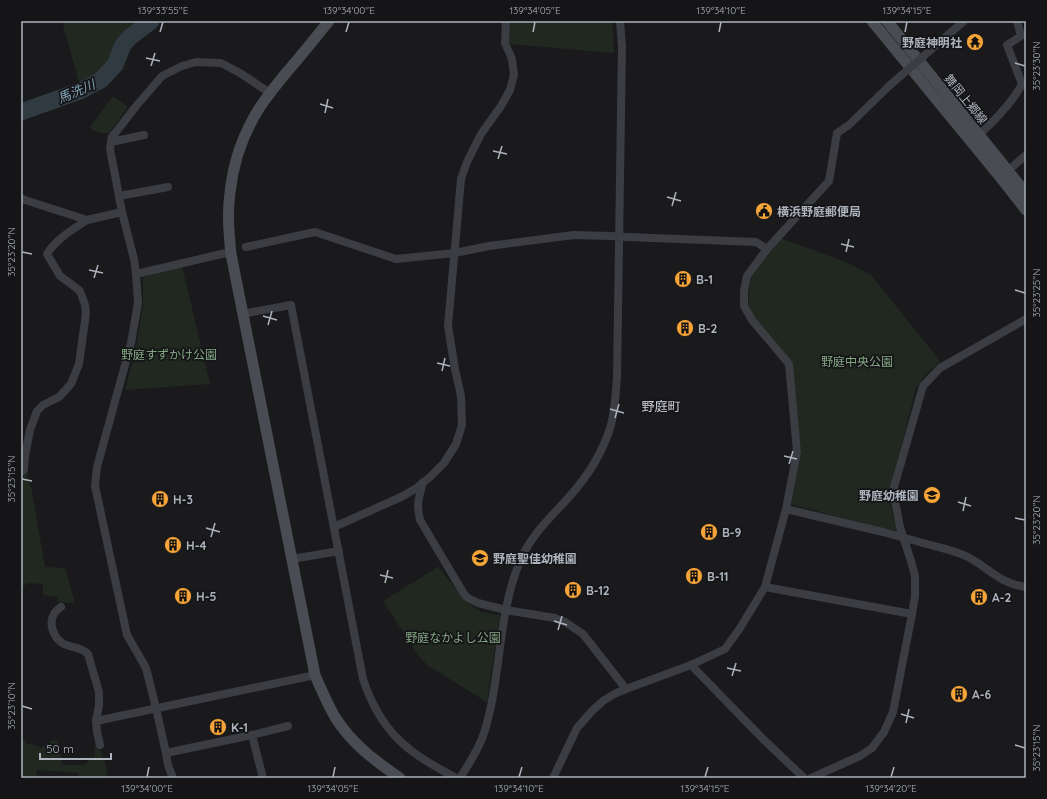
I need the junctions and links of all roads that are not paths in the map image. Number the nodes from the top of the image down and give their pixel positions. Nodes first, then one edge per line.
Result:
1 (329, 21) edge
2 (506, 21) edge
3 (620, 21) edge
4 (872, 21) edge
5 (887, 21) edge
6 (964, 21) edge
7 (1017, 21) edge
8 (1023, 37) edge
9 (270, 93) junction
10 (144, 135) dead end
11 (979, 135) junction
12 (111, 142) junction
13 (1026, 155) edge
14 (1004, 174) junction
15 (168, 187) dead end
16 (1026, 192) edge
17 (119, 196) junction
18 (21, 198) edge
19 (1026, 210) edge
20 (122, 212) junction
21 (87, 220) junction
22 (246, 246) dead end
23 (767, 248) junction
24 (230, 252) junction
25 (455, 253) junction
26 (136, 274) junction
27 (242, 314) junction
28 (1026, 319) edge
29 (21, 472) edge
30 (423, 482) junction
31 (786, 509) junction
32 (334, 527) junction
33 (339, 551) junction
34 (292, 560) junction
35 (765, 587) junction
36 (1026, 587) edge
37 (61, 607) dead end
38 (506, 610) junction
39 (912, 614) junction
40 (692, 665) junction
41 (315, 675) junction
42 (626, 689) junction
43 (156, 708) junction
44 (96, 721) junction
45 (288, 726) dead end
46 (252, 735) junction
47 (100, 745) dead end
48 (166, 753) junction
49 (173, 778) edge
50 (263, 778) edge
51 (400, 778) edge
52 (456, 778) edge
53 (460, 778) edge
54 (553, 778) edge
55 (804, 778) edge
56 (811, 778) edge

1 - 9 street
2 - 25 street
3 - 38 street
4 - 14 street
5 - 11 street, 舞岡上郷線
6 - 23 street, bridge
7 - 8 street
8 - 11 street
9 - 12 street
9 - 24 street
10 - 12 street
11 - 14 street, 舞岡上郷線
12 - 17 street
13 - 14 street
14 - 16 street, 舞岡上郷線
14 - 19 street
15 - 17 street
17 - 20 street
18 - 21 street
20 - 21 street
20 - 26 street
21 - 29 street
22 - 25 street
23 - 25 street, bridge
23 - 31 street
24 - 26 street
24 - 27 street
25 - 30 street
26 - 43 street
27 - 32 street
27 - 34 street
28 - 39 street
30 - 32 street
30 - 38 street
31 - 35 street
31 - 36 street, bridge
32 - 33 street
33 - 34 street
33 - 52 street
34 - 41 street
35 - 39 street
35 - 40 street
37 - 44 street
38 - 42 street
38 - 53 street
39 - 56 street
40 - 42 street
40 - 55 street
41 - 43 street
41 - 51 street
42 - 54 street
43 - 44 street
43 - 48 street
44 - 47 street
45 - 46 street
46 - 48 street
46 - 50 street
48 - 49 street

